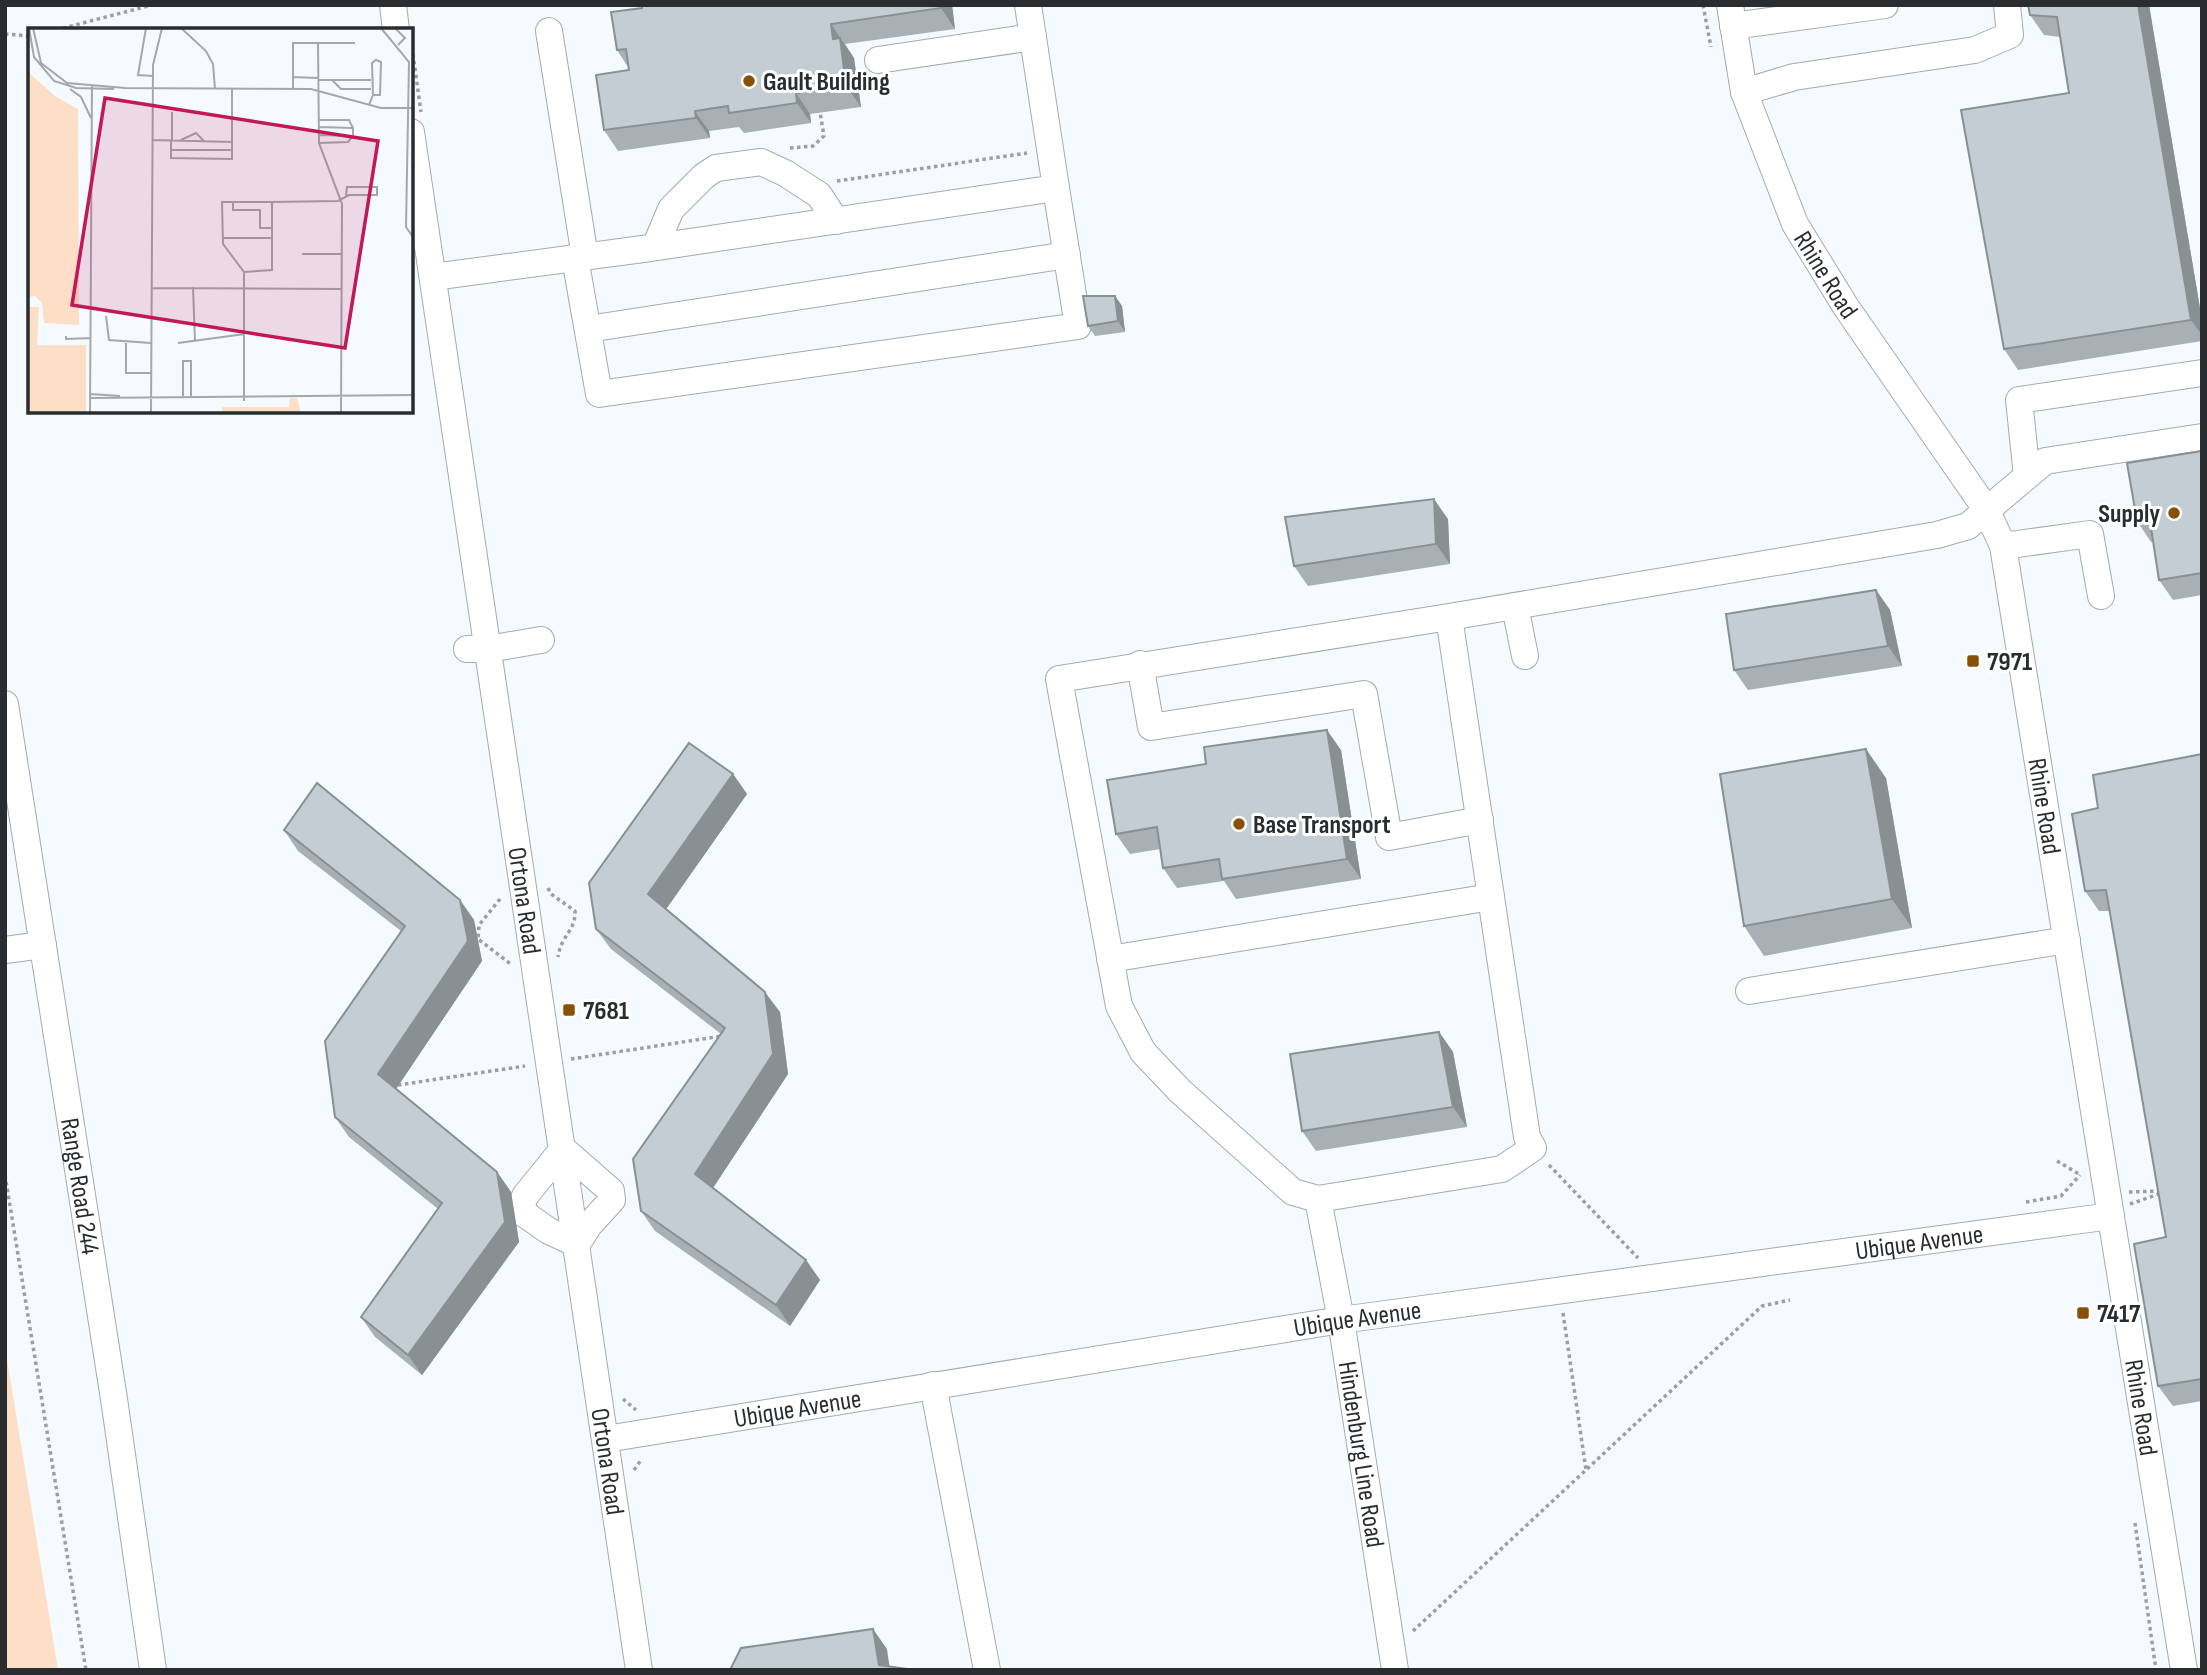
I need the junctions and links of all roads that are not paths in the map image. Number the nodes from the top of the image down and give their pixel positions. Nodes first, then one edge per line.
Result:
1 (393, 5) edge
2 (1028, 5) edge
3 (1885, 5) edge
4 (2007, 5) edge
5 (1732, 16) edge
6 (396, 28) edge
7 (549, 31) dead end
8 (1033, 37) junction
9 (878, 60) dead end
10 (1744, 92) junction
11 (413, 145) edge
12 (1056, 188) junction
13 (836, 221) junction
14 (655, 247) junction
15 (1066, 255) junction
16 (580, 258) junction
17 (433, 277) junction
18 (588, 329) junction
19 (2202, 373) edge
20 (2202, 437) edge
21 (2027, 476) junction
22 (1986, 509) junction
23 (2003, 546) junction
24 (2101, 596) dead end
25 (1516, 606) junction
26 (1448, 617) junction
27 (541, 640) dead end
28 (477, 649) junction
29 (1525, 656) dead end
30 (1140, 664) junction
31 (5, 704) edge
32 (1479, 820) junction
33 (1491, 897) junction
34 (2067, 940) junction
35 (43, 945) junction
36 (5, 950) edge
37 (1110, 959) junction
38 (1749, 991) dead end
39 (563, 1149) junction
40 (1318, 1199) junction
41 (2099, 1218) junction
42 (577, 1244) junction
43 (1341, 1320) junction
44 (933, 1385) junction
45 (606, 1439) junction
46 (1393, 1659) edge
47 (153, 1670) edge
48 (639, 1670) edge
49 (987, 1670) edge
50 (2184, 1670) edge

1 - 6 street
2 - 8 street
3 - 5 street
4 - 10 street
5 - 10 street, Rhine Road
7 - 16 street
8 - 9 street
8 - 12 street
10 - 22 street, Rhine Road
11 - 17 street, Ortona Road
12 - 13 street
12 - 15 street
13 - 14 street
13 - 14 street
14 - 16 street
15 - 18 street
15 - 18 street
16 - 17 street
16 - 18 street
17 - 28 street, Ortona Road
19 - 21 street
20 - 21 street
21 - 22 street
22 - 23 street, Rhine Road
22 - 25 street
23 - 24 street
23 - 34 street, Rhine Road
25 - 26 street
25 - 29 street
26 - 30 street
26 - 32 street
27 - 28 street
28 - 39 street, Ortona Road
30 - 32 street
30 - 37 street
31 - 35 street, Range Road 244
32 - 33 street
33 - 37 street
33 - 40 street
34 - 38 street
34 - 41 street, Rhine Road
35 - 36 street
35 - 47 street, Range Road 244
37 - 40 street
39 - 42 street, Ortona Road
39 - 42 street
39 - 42 street
40 - 43 street, Hindenburg Line Road
41 - 43 street, Ubique Avenue
41 - 50 street, Rhine Road
42 - 45 street, Ortona Road
43 - 44 street, Ubique Avenue
43 - 46 street, Hindenburg Line Road
44 - 45 street, Ubique Avenue
44 - 49 street
45 - 48 street, Ortona Road

